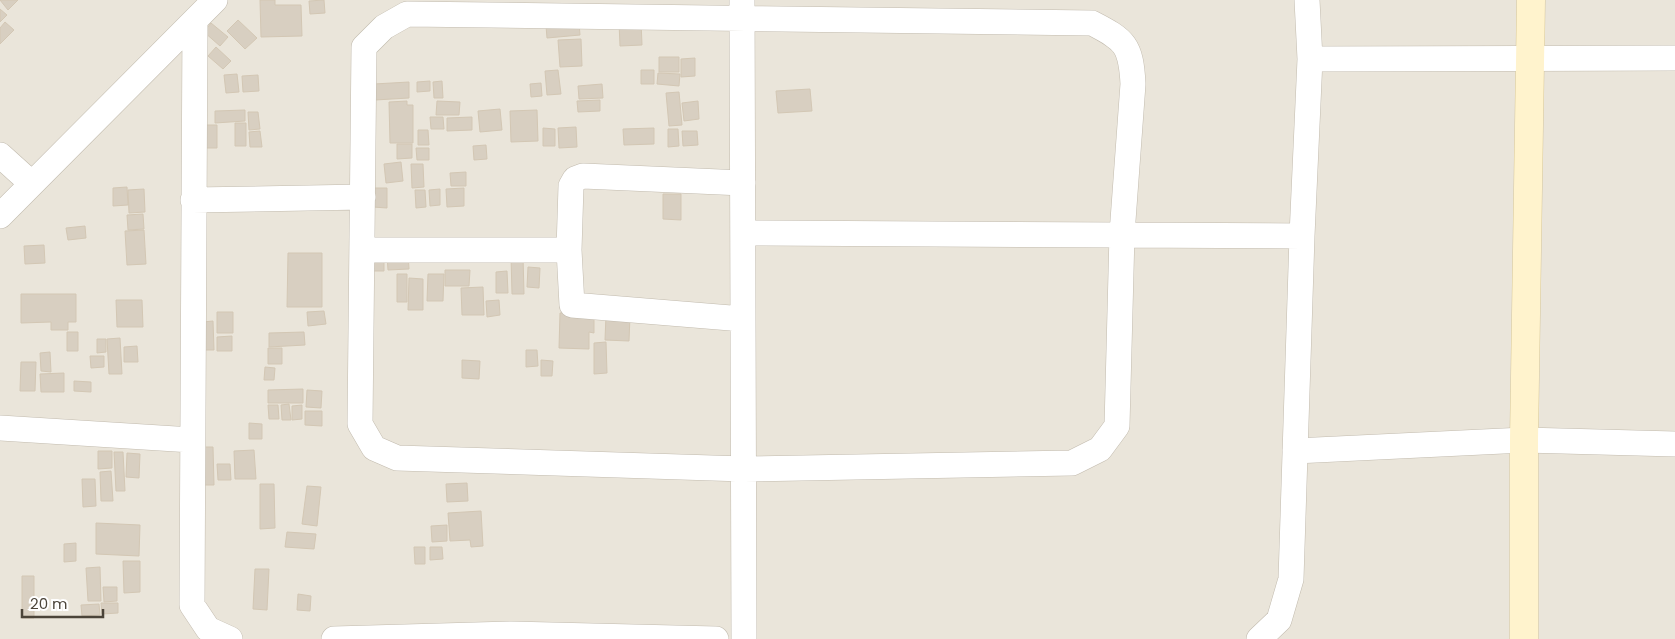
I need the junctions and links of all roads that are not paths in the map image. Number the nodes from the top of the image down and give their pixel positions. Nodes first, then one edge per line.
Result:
1 (215, 0) edge
2 (1307, 0) edge
3 (1531, 0) edge
4 (742, 10) edge
5 (195, 22) junction
6 (1531, 58) junction
7 (1675, 58) edge
8 (1310, 59) junction
9 (0, 155) edge
10 (31, 183) junction
11 (743, 183) junction
12 (362, 197) junction
13 (193, 200) junction
14 (0, 216) edge
15 (743, 233) junction
16 (1122, 234) junction
17 (1302, 236) junction
18 (362, 250) junction
19 (569, 250) junction
20 (744, 319) junction
21 (0, 428) edge
22 (192, 440) junction
23 (1524, 440) junction
24 (1675, 444) edge
25 (1295, 451) junction
26 (744, 469) junction
27 (511, 637) edge
28 (230, 639) edge
29 (334, 639) edge
30 (716, 639) edge
31 (744, 639) edge
32 (1259, 639) edge
33 (1524, 639) edge

1 - 5 street
2 - 8 street
3 - 6 street
4 - 11 street
4 - 12 street
4 - 16 street
5 - 10 street
5 - 13 street
6 - 7 street
6 - 8 street
6 - 23 street
8 - 17 street
9 - 10 street
10 - 14 street
11 - 15 street
11 - 19 street
12 - 13 street
12 - 18 street
13 - 22 street
15 - 16 street
15 - 20 street
16 - 17 street
16 - 26 street
17 - 25 street
18 - 19 street
18 - 26 street
19 - 20 street
20 - 26 street
21 - 22 street
22 - 28 street
23 - 24 street
23 - 25 street
23 - 33 street
25 - 32 street
26 - 31 street
27 - 29 street
27 - 30 street

